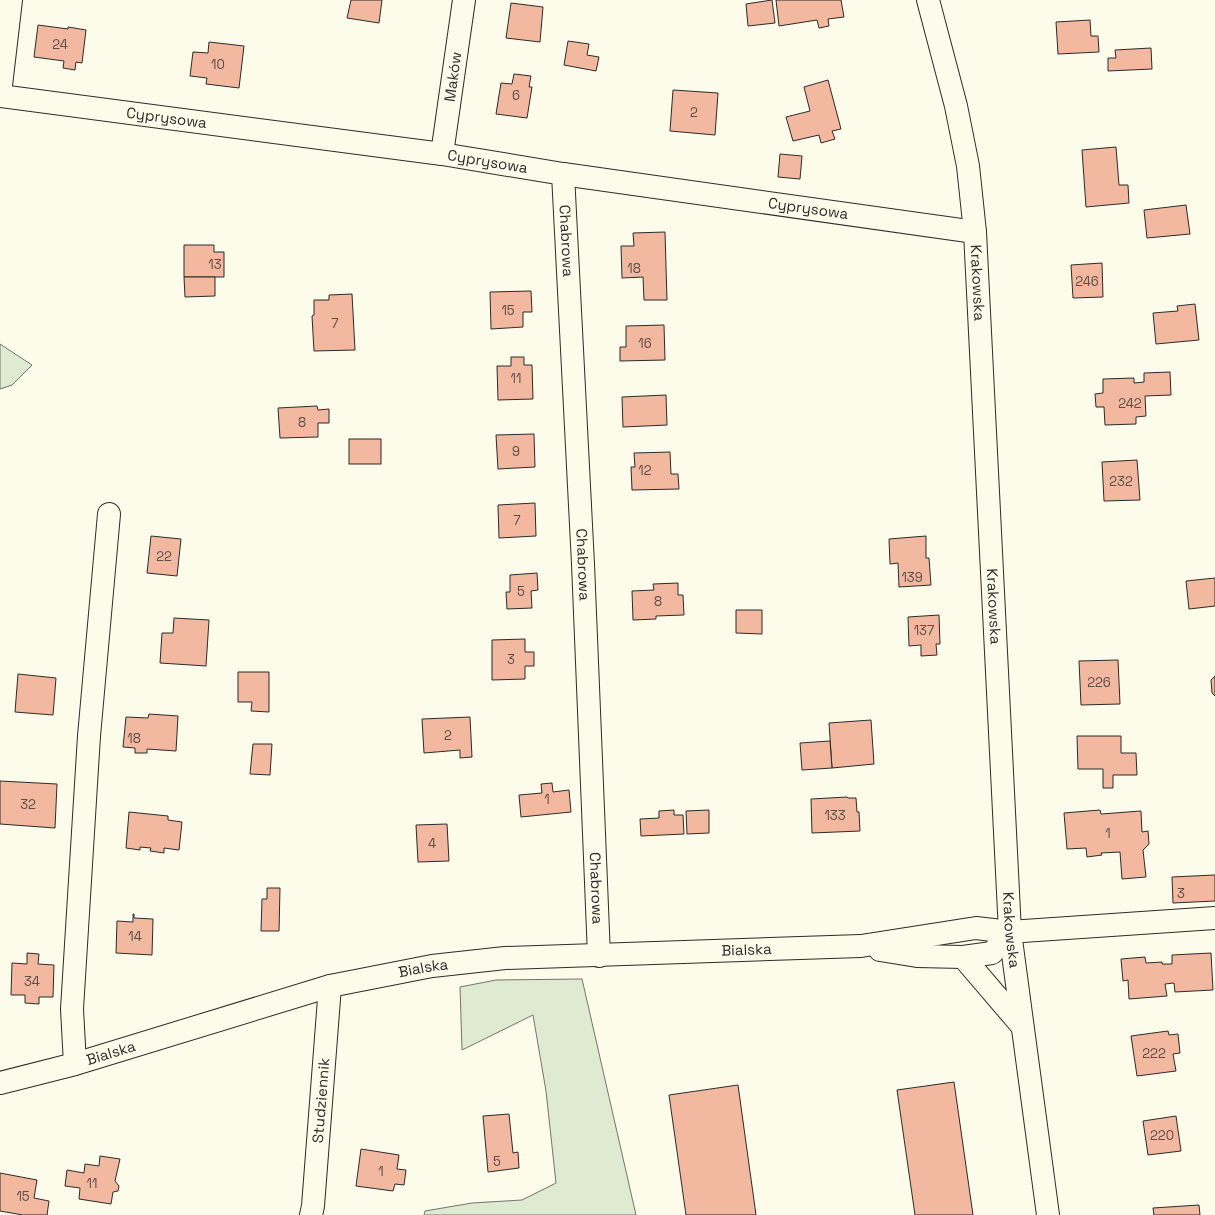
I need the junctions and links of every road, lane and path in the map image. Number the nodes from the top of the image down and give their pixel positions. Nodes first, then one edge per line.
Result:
1 (11, 0) edge
2 (464, 0) edge
3 (928, 0) edge
4 (0, 95) edge
5 (442, 154) junction
6 (564, 174) junction
7 (975, 232) junction
8 (109, 514) dead end
9 (1009, 902) junction
10 (1215, 918) edge
11 (976, 928) junction
12 (1010, 932) junction
13 (861, 946) junction
14 (599, 956) junction
15 (963, 957) junction
16 (330, 986) junction
17 (1022, 1026) junction
18 (75, 1064) junction
19 (0, 1083) edge
20 (311, 1215) edge
21 (1048, 1215) edge

1 - 4 street, Cyprysowa
2 - 5 street, Maków
3 - 7 street, Krakowska
4 - 5 street, Cyprysowa
5 - 6 street, Cyprysowa
6 - 7 street, Cyprysowa
6 - 14 street, Chabrowa
7 - 9 street, Krakowska
8 - 18 street
9 - 11 street, Bialska
9 - 12 street, Krakowska
10 - 12 street
11 - 12 street, Bialska
11 - 13 street, Bialska
12 - 15 street, Bialska
12 - 17 street, Krakowska
13 - 14 street, Bialska
13 - 15 street, Bialska
14 - 16 street, Bialska
15 - 17 street
16 - 18 street, Bialska
16 - 20 street, Studziennik
17 - 21 street, Krakowska
18 - 19 street, Bialska

